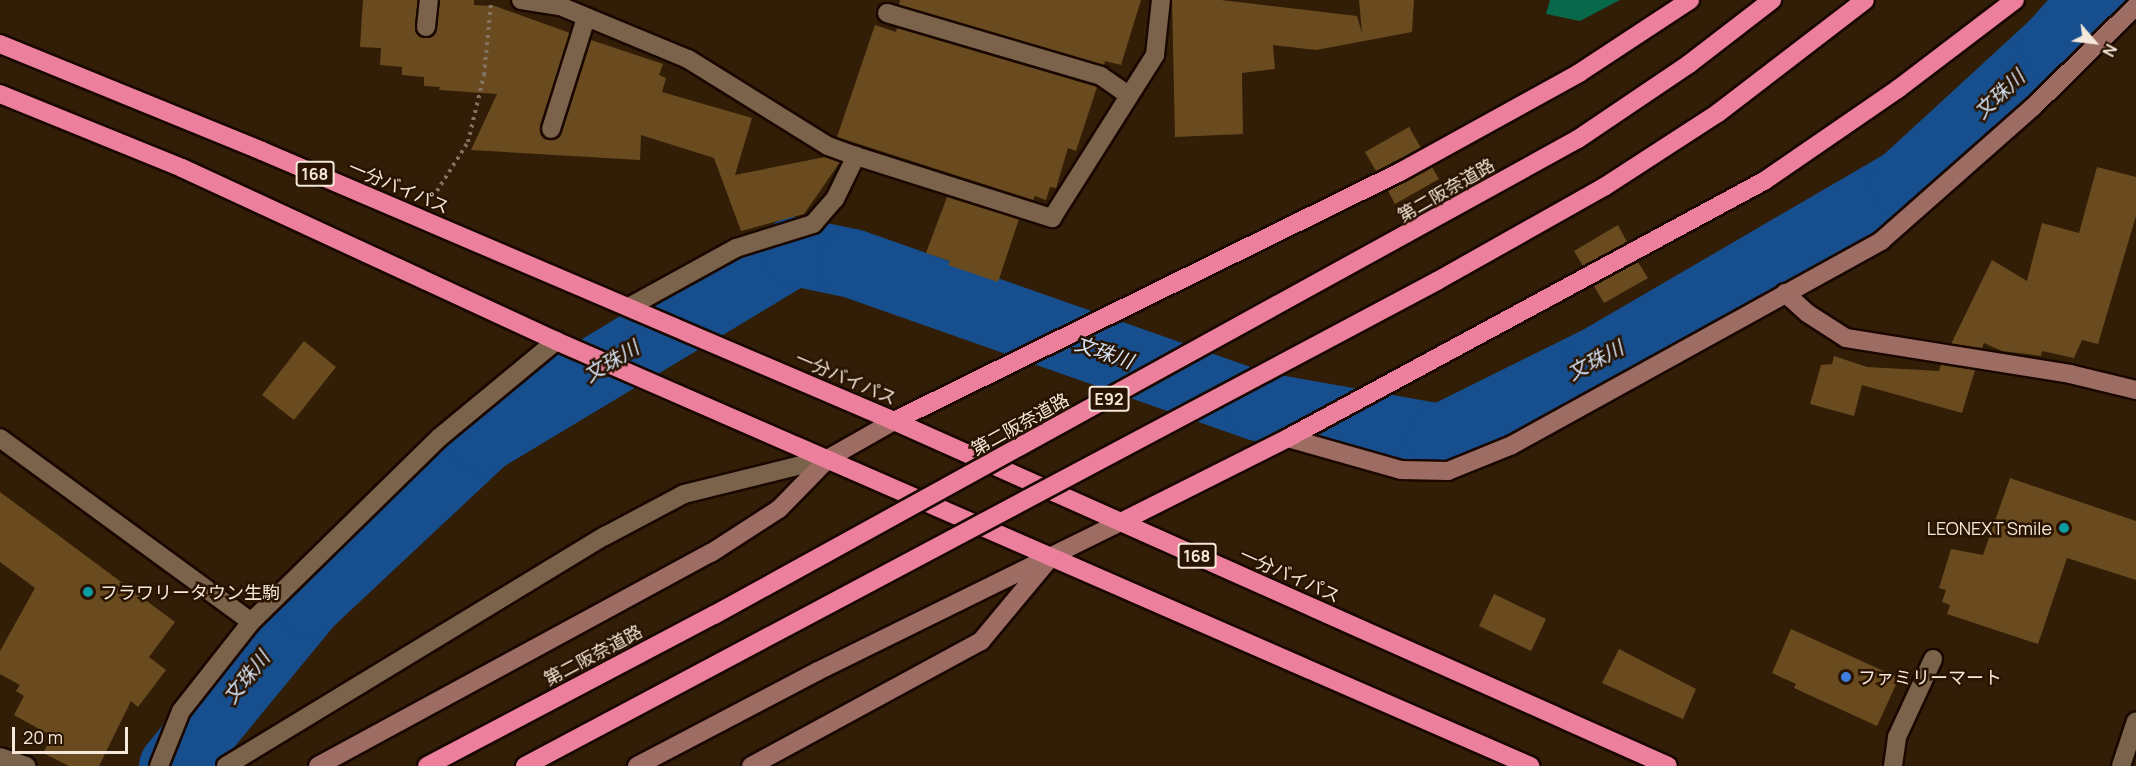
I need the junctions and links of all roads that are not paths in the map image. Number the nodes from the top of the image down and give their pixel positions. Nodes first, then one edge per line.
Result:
1 (429, 0) edge
2 (522, 0) edge
3 (1161, 0) edge
4 (1690, 0) edge
5 (1772, 0) edge
6 (1865, 0) edge
7 (2015, 0) edge
8 (2136, 6) edge
9 (887, 14) dead end
10 (586, 18) junction
11 (426, 27) dead end
12 (0, 44) edge
13 (0, 94) edge
14 (1128, 95) junction
15 (551, 129) dead end
16 (856, 156) junction
17 (1785, 292) junction
18 (629, 308) junction
19 (565, 344) junction
20 (2136, 390) edge
21 (894, 421) junction
22 (0, 438) edge
23 (1288, 438) junction
24 (829, 458) junction
25 (1121, 522) junction
26 (1051, 557) junction
27 (251, 622) junction
28 (1933, 659) dead end
29 (2136, 721) edge
30 (0, 757) edge
31 (26, 766) edge
32 (159, 766) edge
33 (226, 766) edge
34 (318, 766) edge
35 (427, 766) edge
36 (525, 766) edge
37 (637, 766) edge
38 (751, 766) edge
39 (1530, 766) edge
40 (1668, 766) edge
41 (1893, 766) edge
42 (2121, 766) edge

1 - 11 street
2 - 10 street
3 - 14 street
4 - 21 highway
5 - 35 highway, 第二阪奈道路 / E92, bridge
6 - 36 highway, bridge
7 - 23 highway
8 - 17 street
9 - 14 street
10 - 15 street
10 - 16 street
12 - 18 highway, 一分バイパス / 168
13 - 19 highway
14 - 16 street
16 - 18 street
17 - 20 street
17 - 23 street
18 - 21 highway, 一分バイパス / 168
19 - 24 highway
19 - 27 street
21 - 24 street
21 - 25 highway, 一分バイパス / 168
22 - 27 street
23 - 25 highway
24 - 26 highway
24 - 33 street
24 - 34 street
25 - 26 street
25 - 40 highway, 一分バイパス / 168
26 - 37 street
26 - 38 street
26 - 39 highway
27 - 32 street
28 - 41 street
29 - 42 street
30 - 31 street

